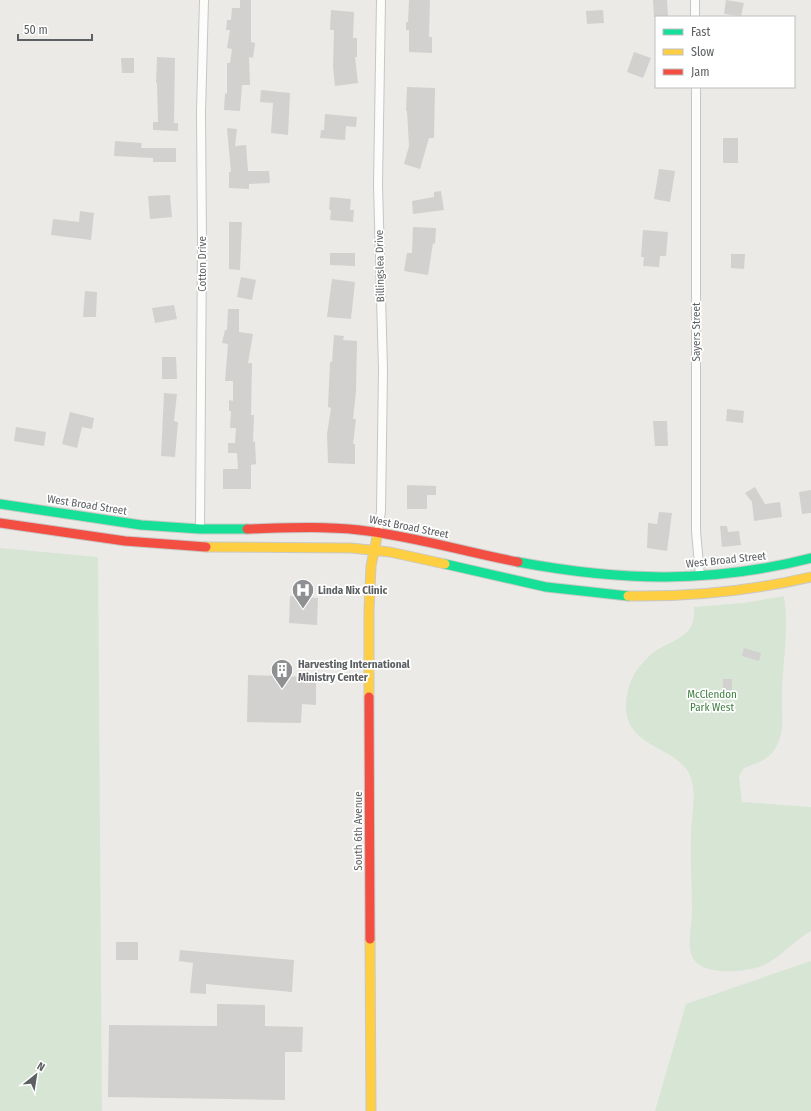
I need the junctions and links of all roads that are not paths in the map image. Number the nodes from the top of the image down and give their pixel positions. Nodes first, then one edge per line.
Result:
1 (204, 0) edge
2 (381, 0) edge
3 (695, 0) edge
4 (695, 16) edge
5 (696, 88) edge
6 (0, 504) edge
7 (0, 522) edge
8 (200, 529) junction
9 (378, 532) junction
10 (200, 547) junction
11 (375, 550) junction
12 (811, 558) edge
13 (700, 576) junction
14 (811, 578) edge
15 (702, 595) junction
16 (371, 1111) edge

1 - 8 street, Cotton Drive
2 - 9 street, Billingslea Drive
3 - 4 street
5 - 13 street, Sayers Street
6 - 8 main road, West Broad Street
7 - 10 main road
8 - 9 main road, West Broad Street
8 - 10 main road
9 - 11 main road, South 6th Avenue
9 - 13 main road, West Broad Street
10 - 11 main road
11 - 15 main road
11 - 16 main road, South 6th Avenue
12 - 13 main road, West Broad Street
13 - 15 main road
14 - 15 main road

